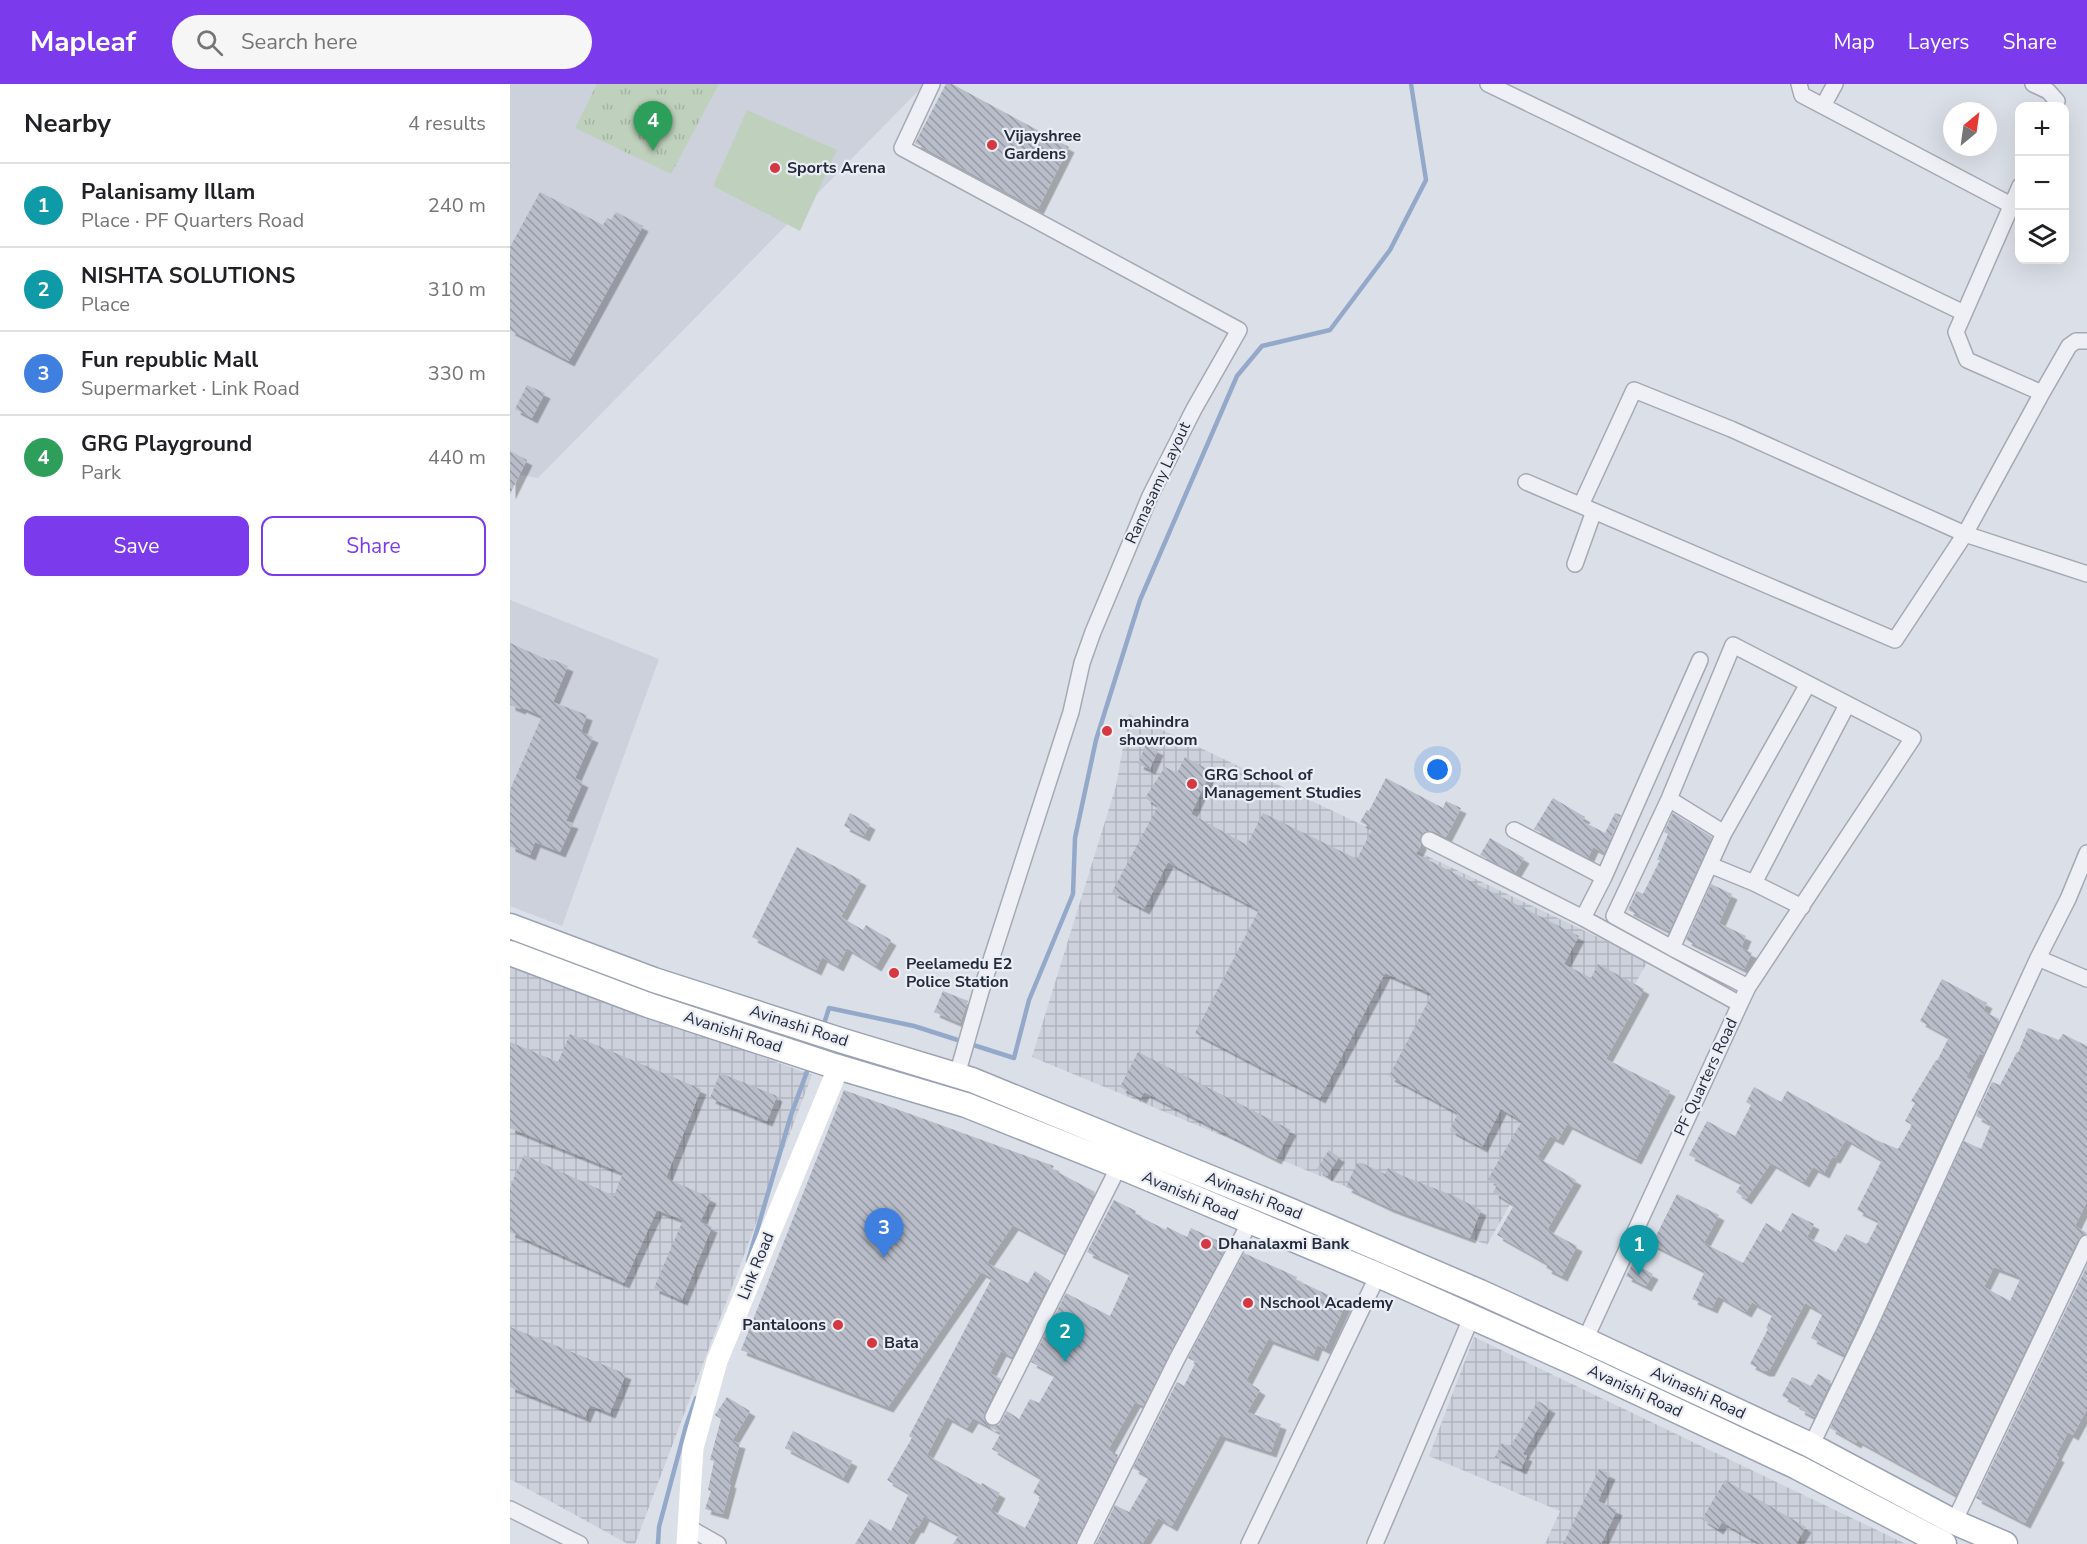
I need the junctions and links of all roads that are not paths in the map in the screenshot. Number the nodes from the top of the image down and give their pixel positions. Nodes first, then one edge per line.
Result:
1 (932, 84) edge
2 (1488, 84) edge
3 (1799, 84) edge
4 (1835, 84) edge
5 (2032, 84) edge
6 (2057, 102) edge
7 (1823, 106) junction
8 (2015, 196) edge
9 (2011, 205) junction
10 (1964, 314) junction
11 (2087, 341) edge
12 (2042, 393) junction
13 (1526, 482) dead end
14 (1588, 508) junction
15 (1965, 534) junction
16 (1575, 564) dead end
17 (2087, 574) edge
18 (1700, 660) dead end
19 (1808, 684) junction
20 (1847, 705) junction
21 (1670, 799) junction
22 (1514, 830) dead end
23 (1724, 833) junction
24 (1429, 840) dead end
25 (2087, 853) edge
26 (1710, 865) junction
27 (1604, 877) junction
28 (1754, 883) junction
29 (1802, 907) junction
30 (1583, 918) junction
31 (510, 926) edge
32 (1671, 948) junction
33 (510, 953) edge
34 (2038, 958) junction
35 (2087, 979) edge
36 (1748, 987) junction
37 (1740, 1004) junction
38 (835, 1065) junction
39 (957, 1075) junction
40 (1119, 1166) junction
41 (1250, 1222) junction
42 (2087, 1243) edge
43 (1378, 1275) junction
44 (1472, 1316) junction
45 (1585, 1340) junction
46 (993, 1417) dead end
47 (1811, 1446) junction
48 (510, 1509) edge
49 (1954, 1522) junction
50 (687, 1535) edge
51 (580, 1544) edge
52 (718, 1544) edge
53 (1085, 1544) edge
54 (1249, 1544) edge
55 (1375, 1544) edge
56 (1944, 1544) edge
57 (2005, 1544) edge

1 - 39 street, Ramasamy Layout
2 - 10 street
3 - 7 street
4 - 7 street
5 - 6 street
7 - 9 street
8 - 9 street
9 - 10 street
10 - 12 street
11 - 12 street
12 - 15 street
13 - 14 street
14 - 15 street
14 - 15 street
14 - 16 street
15 - 17 street
18 - 27 street
19 - 20 street
19 - 21 street
19 - 23 street
20 - 28 street
20 - 29 street
21 - 23 street
21 - 32 street
22 - 27 street
23 - 26 street
24 - 30 street, PF Quarters Road
25 - 34 street
26 - 28 street
26 - 32 street
27 - 30 street
28 - 29 street
29 - 36 street
30 - 37 street, PF Quarters Road
31 - 39 main road, Avinashi Road
32 - 36 street
33 - 38 main road, Avanishi Road
34 - 35 street
34 - 47 street
36 - 37 street
37 - 45 street, PF Quarters Road
38 - 40 main road, Avanishi Road
38 - 50 street, Link Road
39 - 45 main road, Avinashi Road
40 - 41 main road, Avanishi Road
40 - 46 street
41 - 43 main road, Avanishi Road
41 - 53 street
42 - 49 street
43 - 44 main road, Avanishi Road
43 - 54 street
44 - 55 street
44 - 56 main road, Avanishi Road
45 - 47 main road, Avinashi Road
47 - 49 main road, Avinashi Road
48 - 51 street
49 - 57 main road, Avinashi Road
50 - 52 street

